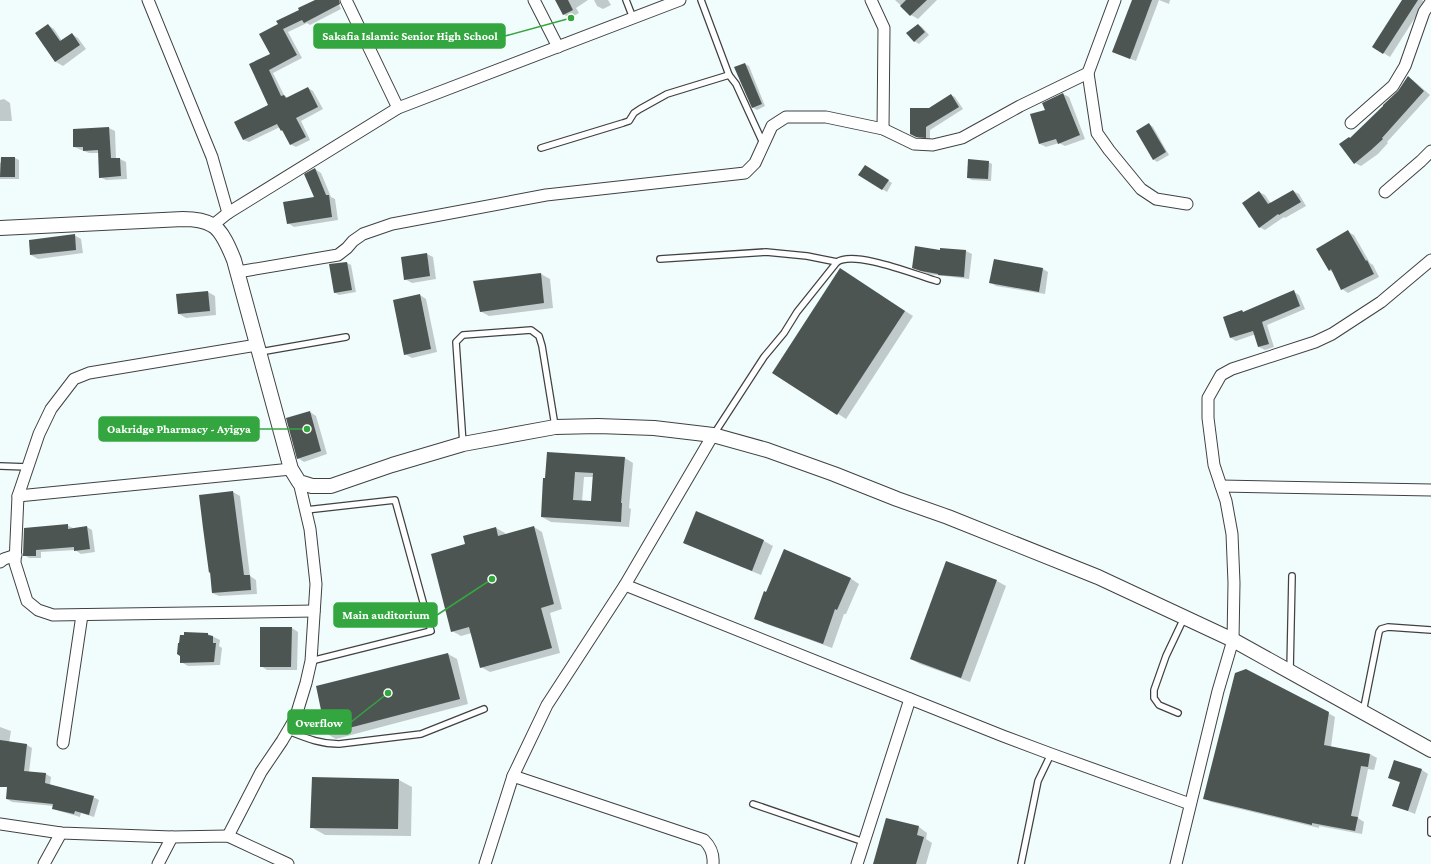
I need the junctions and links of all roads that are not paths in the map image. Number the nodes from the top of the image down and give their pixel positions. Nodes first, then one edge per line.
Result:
1 (148, 0) edge
2 (346, 0) edge
3 (534, 0) edge
4 (626, 0) edge
5 (680, 0) edge
6 (701, 0) edge
7 (871, 0) edge
8 (1115, 0) edge
9 (1431, 2) edge
10 (633, 18) junction
11 (558, 47) junction
12 (1088, 73) junction
13 (729, 75) junction
14 (398, 108) junction
15 (1351, 123) dead end
16 (883, 130) junction
17 (763, 143) junction
18 (541, 148) dead end
19 (1431, 151) edge
20 (1385, 192) dead end
21 (1187, 204) dead end
22 (228, 213) junction
23 (213, 225) junction
24 (0, 228) edge
25 (660, 259) dead end
26 (1431, 260) edge
27 (837, 262) junction
28 (238, 272) junction
29 (937, 282) dead end
30 (346, 337) dead end
31 (258, 348) junction
32 (555, 427) junction
33 (713, 435) junction
34 (463, 444) junction
35 (0, 466) edge
36 (28, 467) junction
37 (291, 469) junction
38 (299, 482) junction
39 (1222, 486) junction
40 (1431, 490) edge
41 (18, 496) junction
42 (306, 510) junction
43 (16, 555) junction
44 (0, 562) edge
45 (1292, 576) dead end
46 (625, 585) junction
47 (314, 611) junction
48 (82, 615) junction
49 (1184, 616) junction
50 (1431, 630) edge
51 (1233, 640) junction
52 (311, 661) junction
53 (1290, 671) junction
54 (910, 699) junction
55 (484, 709) dead end
56 (1363, 712) junction
57 (1178, 713) dead end
58 (288, 731) junction
59 (63, 744) dead end
60 (1431, 750) edge
61 (1051, 754) junction
62 (513, 776) junction
63 (753, 804) dead end
64 (1190, 804) junction
65 (1431, 820) edge
66 (0, 824) edge
67 (61, 833) junction
68 (1431, 833) edge
69 (228, 836) junction
70 (172, 837) junction
71 (864, 842) junction
72 (44, 864) edge
73 (158, 864) edge
74 (288, 864) edge
75 (485, 864) edge
76 (713, 864) edge
77 (857, 864) edge
78 (1021, 864) edge
79 (1176, 864) edge

1 - 22 street
2 - 14 street
3 - 11 street
4 - 10 lane
5 - 10 street
6 - 13 lane
7 - 16 street
8 - 12 street
9 - 15 street
10 - 11 street
11 - 14 street
12 - 16 street
12 - 21 street
13 - 17 lane
13 - 18 lane
14 - 22 street
16 - 17 street
17 - 28 street
19 - 20 street
22 - 23 street
23 - 24 street
23 - 28 street
25 - 27 lane
26 - 39 street
27 - 29 lane
27 - 33 lane
28 - 31 street
30 - 31 lane
31 - 36 street
31 - 37 street
32 - 33 street
32 - 34 street
32 - 34 lane
33 - 46 street
33 - 49 street
34 - 38 street
35 - 36 lane
36 - 41 street
37 - 38 street
37 - 41 street
38 - 42 street
39 - 40 street
39 - 51 street
41 - 43 street
42 - 47 street
42 - 52 lane
43 - 44 street
43 - 48 street
45 - 53 lane
46 - 54 street
46 - 62 street
47 - 48 street
47 - 52 street
48 - 59 street
49 - 51 street
49 - 57 lane
50 - 56 lane
51 - 53 street
51 - 64 street
52 - 58 street
53 - 56 street
54 - 61 street
54 - 71 street
55 - 58 lane
56 - 60 street
58 - 69 street
61 - 64 street
61 - 78 lane
62 - 75 street
62 - 76 street
63 - 71 lane
64 - 79 street
65 - 68 lane
66 - 67 street
67 - 70 street
67 - 72 street
69 - 70 street
69 - 74 street
70 - 73 street
71 - 77 street

